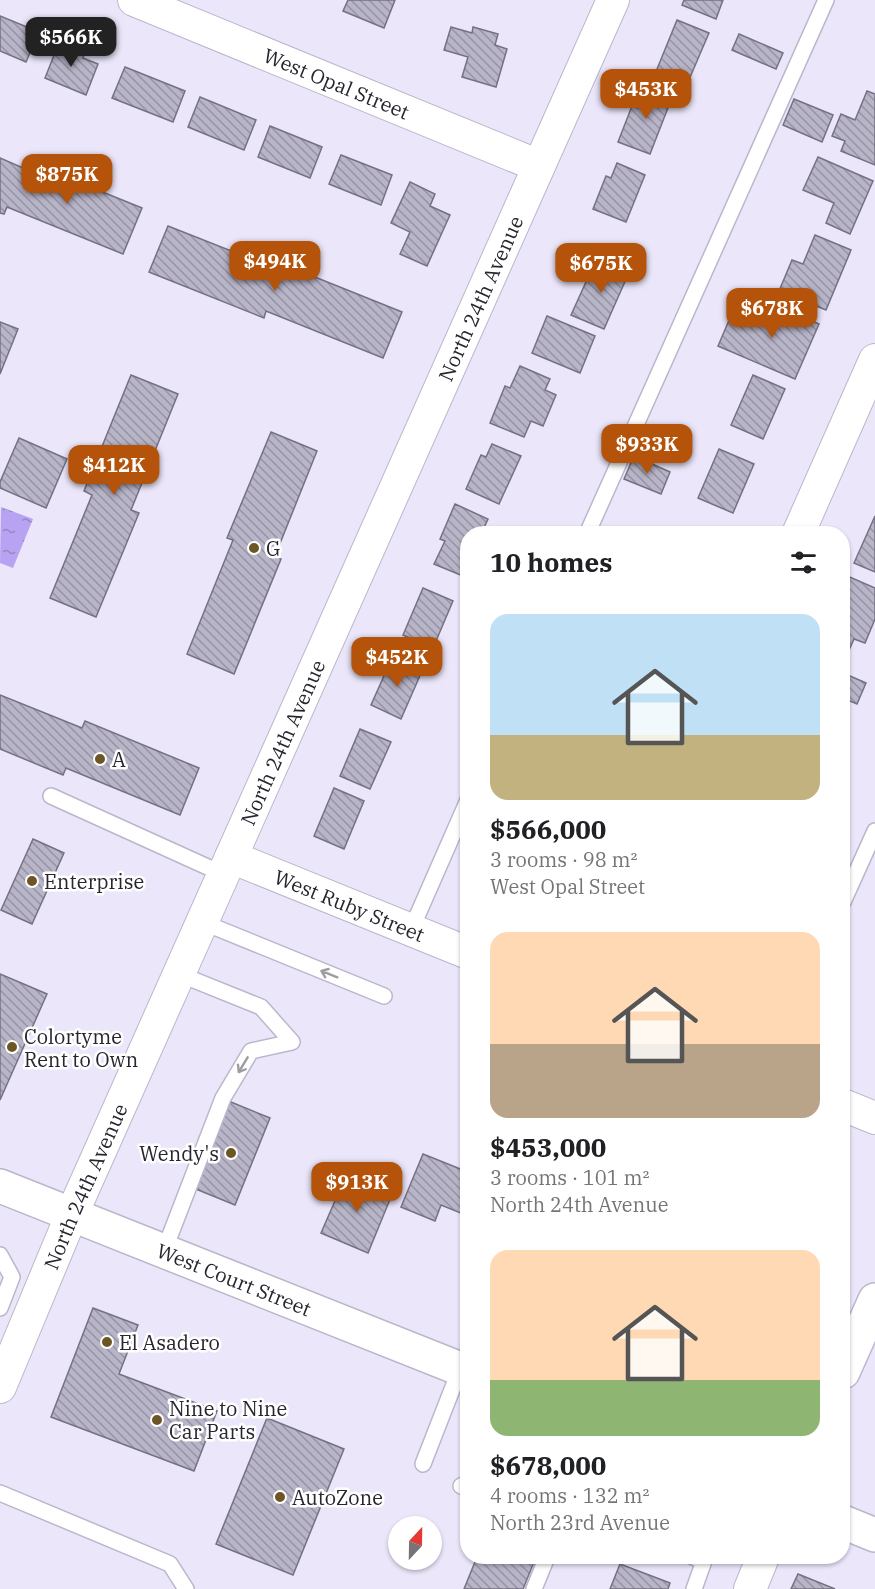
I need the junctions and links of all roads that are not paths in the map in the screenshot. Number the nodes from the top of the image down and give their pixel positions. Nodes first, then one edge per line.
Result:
1 (134, 0) edge
2 (612, 0) edge
3 (826, 0) edge
4 (538, 166) junction
5 (875, 360) edge
6 (591, 526) edge
7 (802, 526) edge
8 (51, 796) dead end
9 (460, 818) edge
10 (875, 831) edge
11 (227, 865) junction
12 (850, 886) edge
13 (202, 922) junction
14 (411, 930) junction
15 (460, 950) edge
16 (179, 974) junction
17 (384, 996) dead end
18 (850, 1108) edge
19 (875, 1118) edge
20 (0, 1186) edge
21 (72, 1214) junction
22 (164, 1251) junction
23 (0, 1255) edge
24 (875, 1300) edge
25 (0, 1308) edge
26 (868, 1336) edge
27 (850, 1362) edge
28 (460, 1368) edge
29 (460, 1379) edge
30 (0, 1387) edge
31 (423, 1464) dead end
32 (0, 1493) edge
33 (850, 1525) edge
34 (875, 1535) edge
35 (544, 1564) edge
36 (703, 1564) edge
37 (760, 1564) edge
38 (186, 1589) edge
39 (534, 1589) edge
40 (694, 1589) edge
41 (750, 1589) edge

1 - 4 street, West Opal Street
2 - 4 street, North 24th Avenue
3 - 6 lane
4 - 11 street, North 24th Avenue
5 - 7 street
8 - 11 lane
9 - 14 lane
10 - 12 lane
11 - 13 street, North 24th Avenue
11 - 14 street, West Ruby Street
13 - 16 street, North 24th Avenue
17 -> 13 lane
14 - 15 street, West Ruby Street
16 - 21 street, North 24th Avenue
16 -> 22 lane
18 - 19 street
20 - 21 main road, West Court Street
21 - 22 main road, West Court Street
21 - 30 street, North 24th Avenue
22 - 28 main road, West Court Street
23 - 25 lane
24 - 26 main road
26 - 27 main road
29 - 31 lane
32 - 38 lane
33 - 34 main road
35 - 39 lane
36 - 40 lane
37 - 41 street

